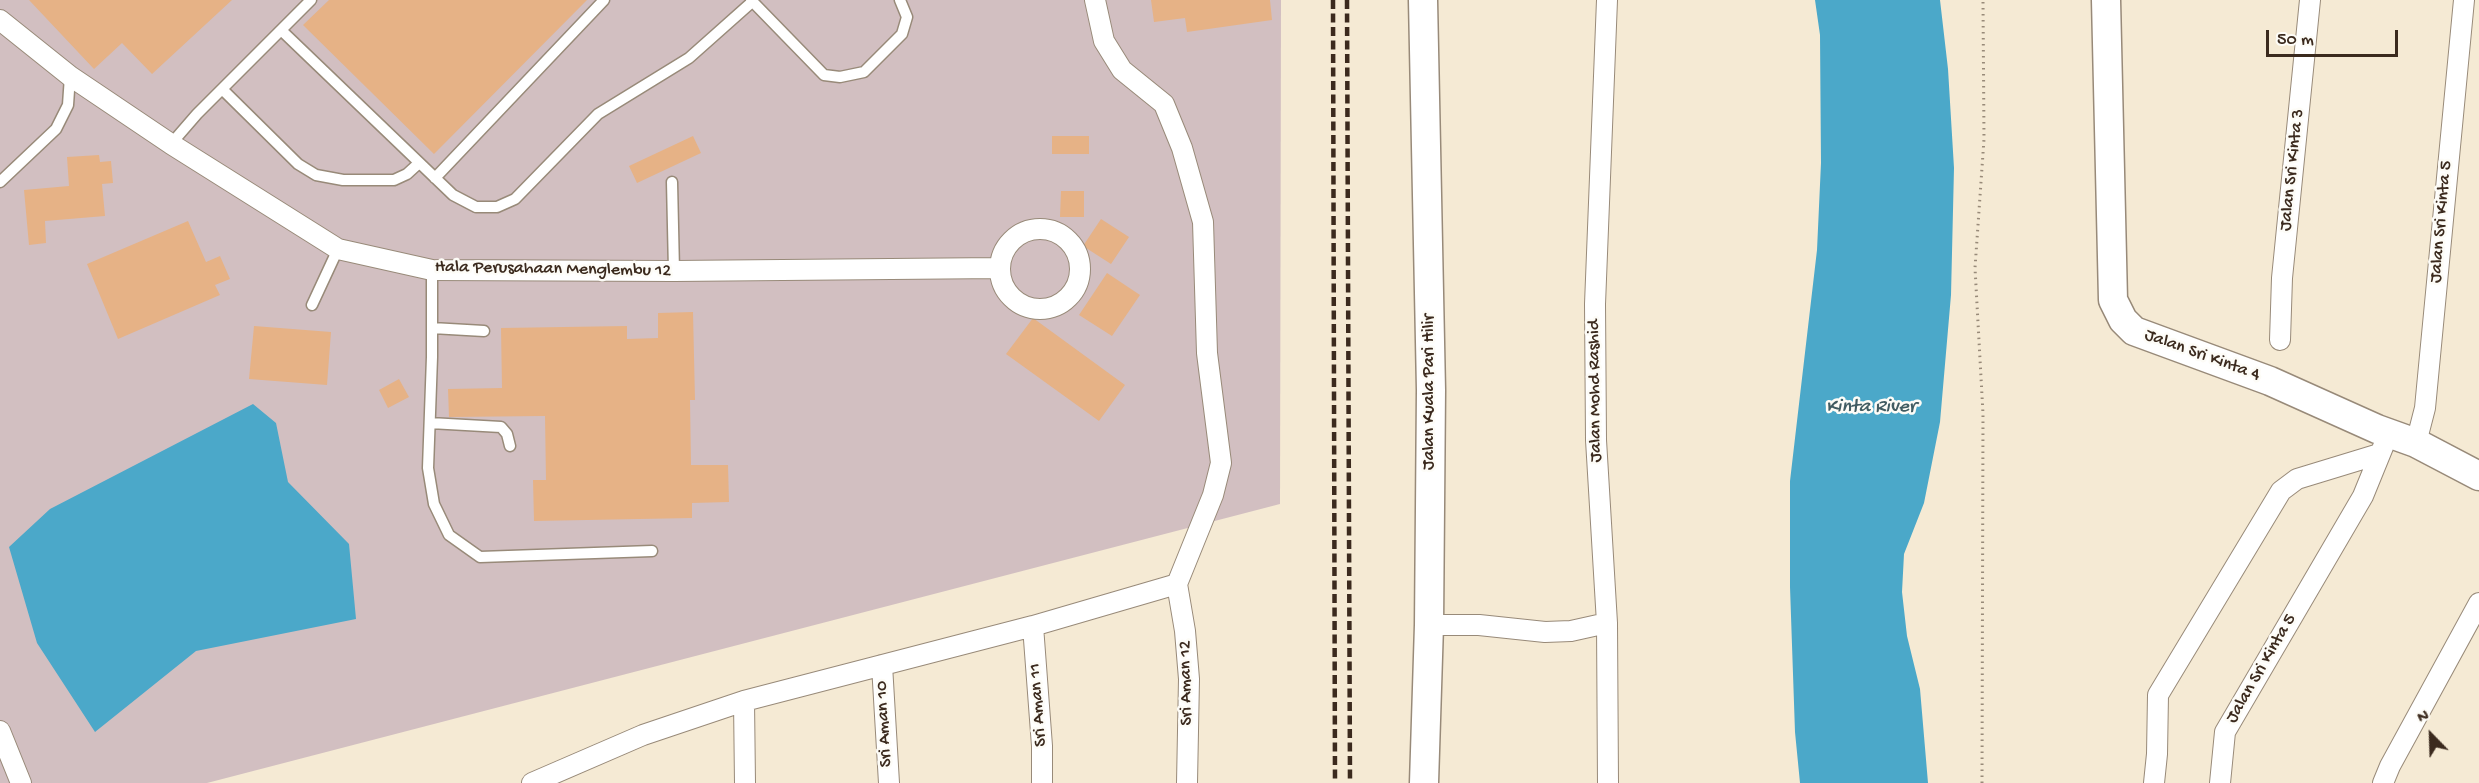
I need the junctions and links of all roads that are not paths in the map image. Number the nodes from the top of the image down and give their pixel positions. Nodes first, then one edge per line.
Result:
1 (311, 0) edge
2 (604, 0) edge
3 (900, 0) edge
4 (1095, 0) edge
5 (1423, 0) edge
6 (1607, 0) edge
7 (2106, 0) edge
8 (2310, 0) edge
9 (2464, 0) edge
10 (752, 1) edge
11 (0, 20) edge
12 (281, 30) junction
13 (70, 76) junction
14 (222, 89) junction
15 (171, 144) junction
16 (419, 163) junction
17 (435, 178) junction
18 (0, 182) edge
19 (672, 182) dead end
20 (338, 249) junction
21 (999, 268) junction
22 (432, 270) junction
23 (674, 271) junction
24 (312, 305) dead end
25 (432, 328) junction
26 (484, 331) dead end
27 (2280, 340) dead end
28 (430, 423) junction
29 (2395, 444) junction
30 (510, 446) dead end
31 (2479, 476) edge
32 (652, 551) dead end
33 (1177, 584) junction
34 (2479, 603) edge
35 (1607, 624) junction
36 (1430, 625) junction
37 (1033, 626) junction
38 (882, 665) junction
39 (744, 701) junction
40 (0, 731) edge
41 (21, 783) edge
42 (532, 783) edge
43 (745, 783) edge
44 (889, 783) edge
45 (1042, 783) edge
46 (1187, 783) edge
47 (1424, 783) edge
48 (1608, 783) edge
49 (2154, 783) edge
50 (2220, 783) edge
51 (2383, 783) edge

1 - 12 lane
2 - 17 lane
3 - 10 lane
4 - 33 street
5 - 36 street, Jalan Kuala Pari Hilir
6 - 35 street, Jalan Mohd Rashid
7 - 29 street, Jalan Sri Kinta 4
8 - 27 street, Jalan Sri Kinta 3
9 - 29 street, Jalan Sri Kinta 5
10 - 17 lane
11 - 13 street, Hala Perusahaan Menglembu 12
12 - 14 lane
12 - 16 lane
13 - 15 street, Hala Perusahaan Menglembu 12
13 - 18 lane
14 - 15 lane
14 - 16 lane
15 - 20 street, Hala Perusahaan Menglembu 12
16 - 17 lane
19 - 23 lane
20 - 22 street, Hala Perusahaan Menglembu 12
20 - 24 lane
21 - 21 street
21 - 23 street, Hala Perusahaan Menglembu 12
22 - 23 street, Hala Perusahaan Menglembu 12
22 - 25 lane
25 - 26 lane
25 - 28 lane
28 - 30 lane
28 - 32 lane
29 - 31 street, Jalan Sri Kinta 4
29 - 49 street
29 - 50 street, Jalan Sri Kinta 5
33 - 37 street
33 - 46 street, Sri Aman 12
34 - 51 street
35 - 36 street
35 - 48 street, Jalan Mohd Rashid
36 - 47 street, Jalan Kuala Pari Hilir
37 - 38 street
37 - 45 street, Sri Aman 11
38 - 39 street
38 - 44 street, Sri Aman 10
39 - 42 street
39 - 43 street
40 - 41 street

